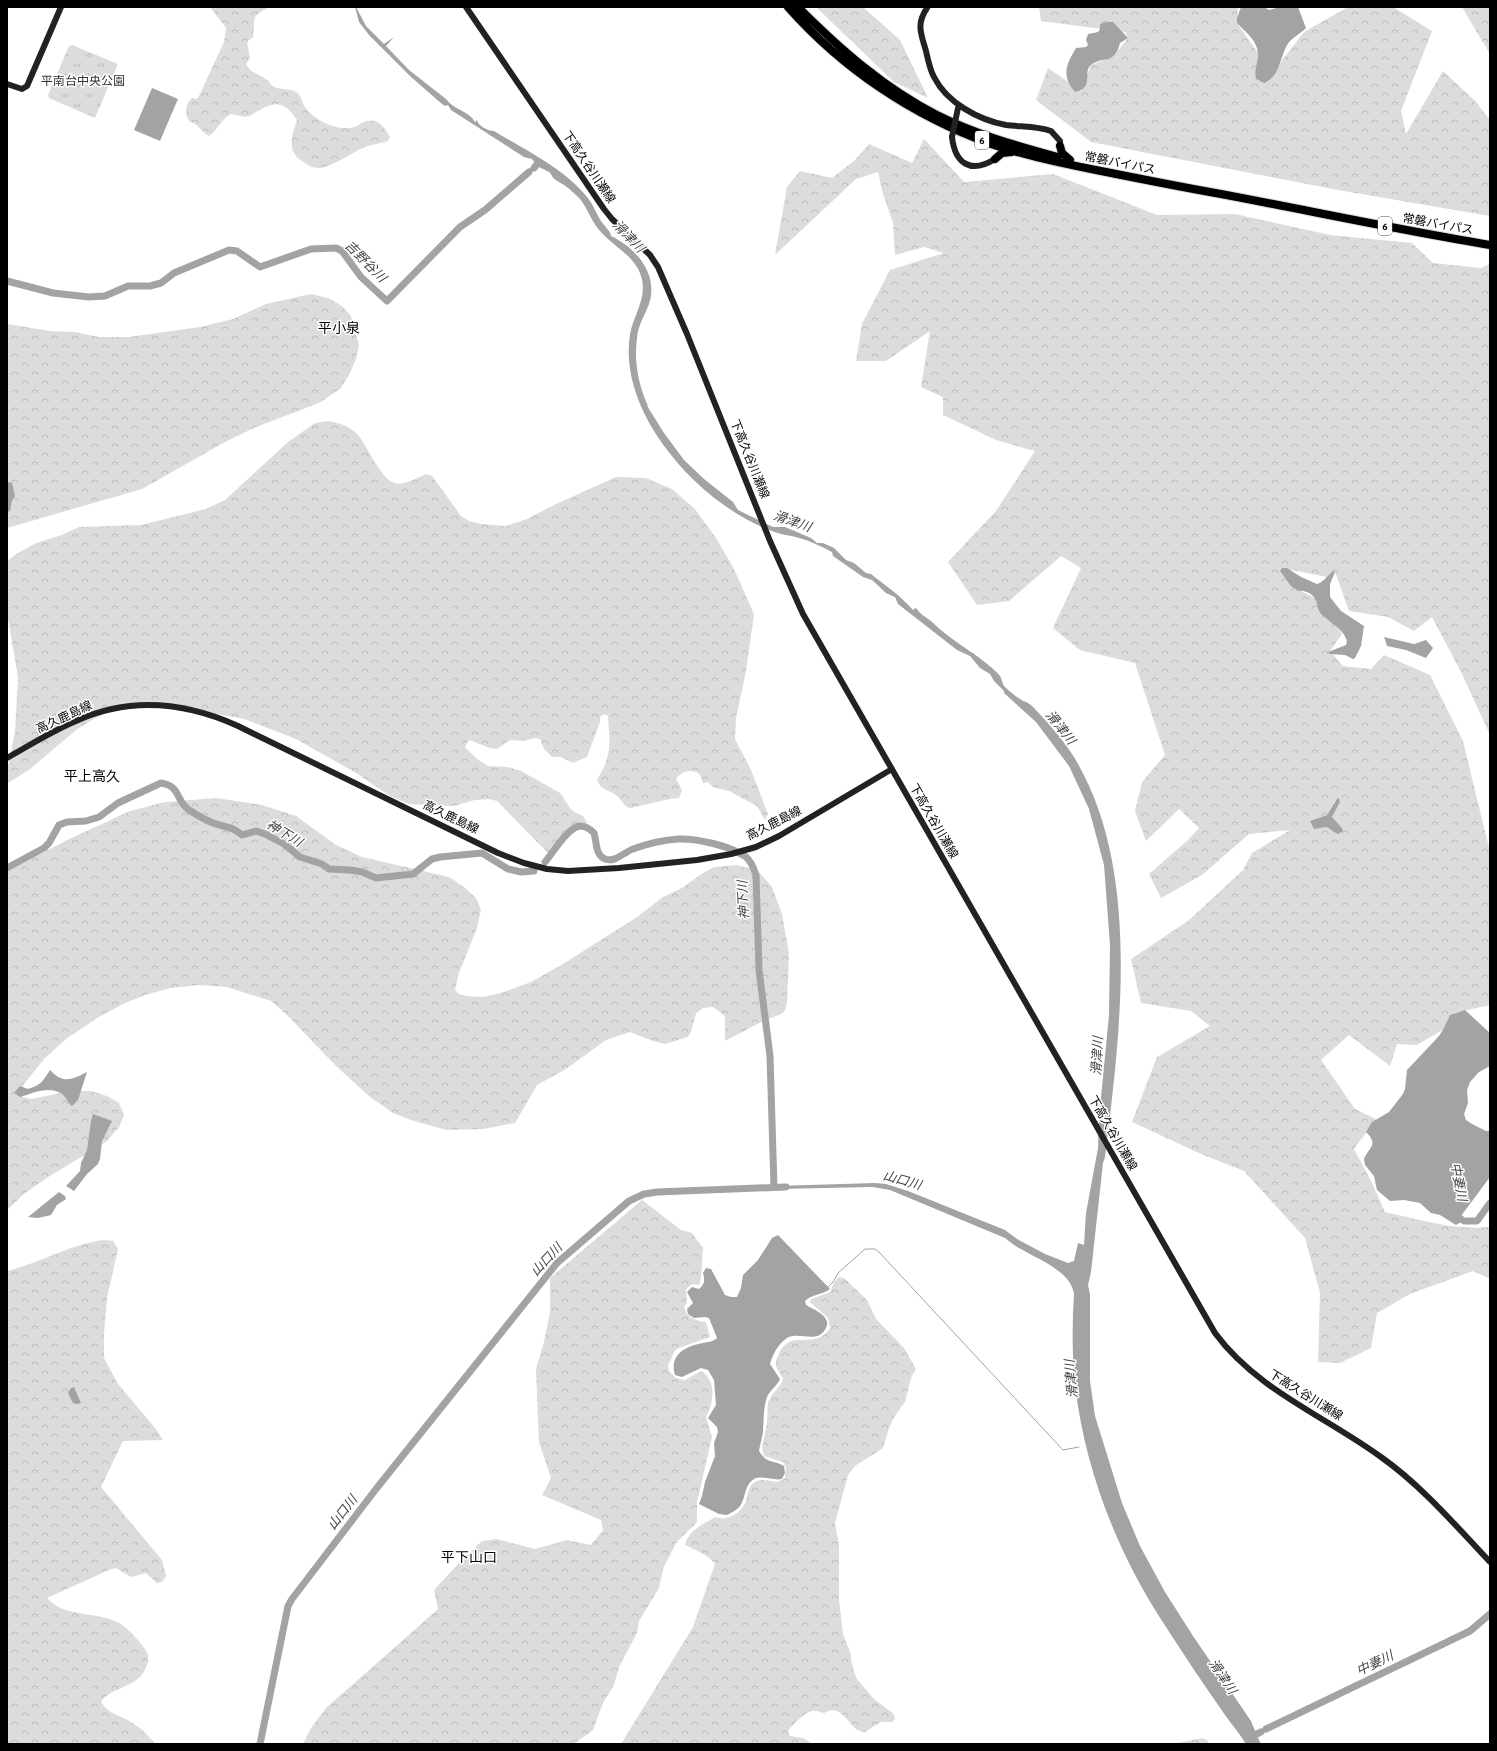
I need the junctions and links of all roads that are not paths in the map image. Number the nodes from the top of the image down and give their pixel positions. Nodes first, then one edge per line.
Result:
1 (61, 7) edge
2 (466, 7) edge
3 (791, 8) edge
4 (927, 8) edge
5 (7, 84) edge
6 (957, 106) junction
7 (992, 144) junction
8 (1060, 146) junction
9 (1015, 151) junction
10 (1045, 153) junction
11 (995, 159) junction
12 (1070, 160) junction
13 (1490, 240) edge
14 (1490, 245) edge
15 (7, 758) edge
16 (892, 770) junction
17 (1490, 1562) edge

1 - 5 main road
2 - 16 main road, 下高久谷川瀬線
3 - 7 highway, 常磐バイパス / 6
3 - 10 highway, 常磐バイパス / 6
4 - 6 main road
6 - 8 main road
6 - 11 main road, bridge
7 - 9 highway, 常磐バイパス / 6
7 - 11 highway
8 - 10 highway
8 - 12 highway
9 - 11 highway
9 - 14 highway, 常磐バイパス / 6
10 - 12 highway, 常磐バイパス / 6
12 - 13 highway, 常磐バイパス / 6
15 - 16 main road, 高久鹿島線
16 - 17 main road, 下高久谷川瀬線

